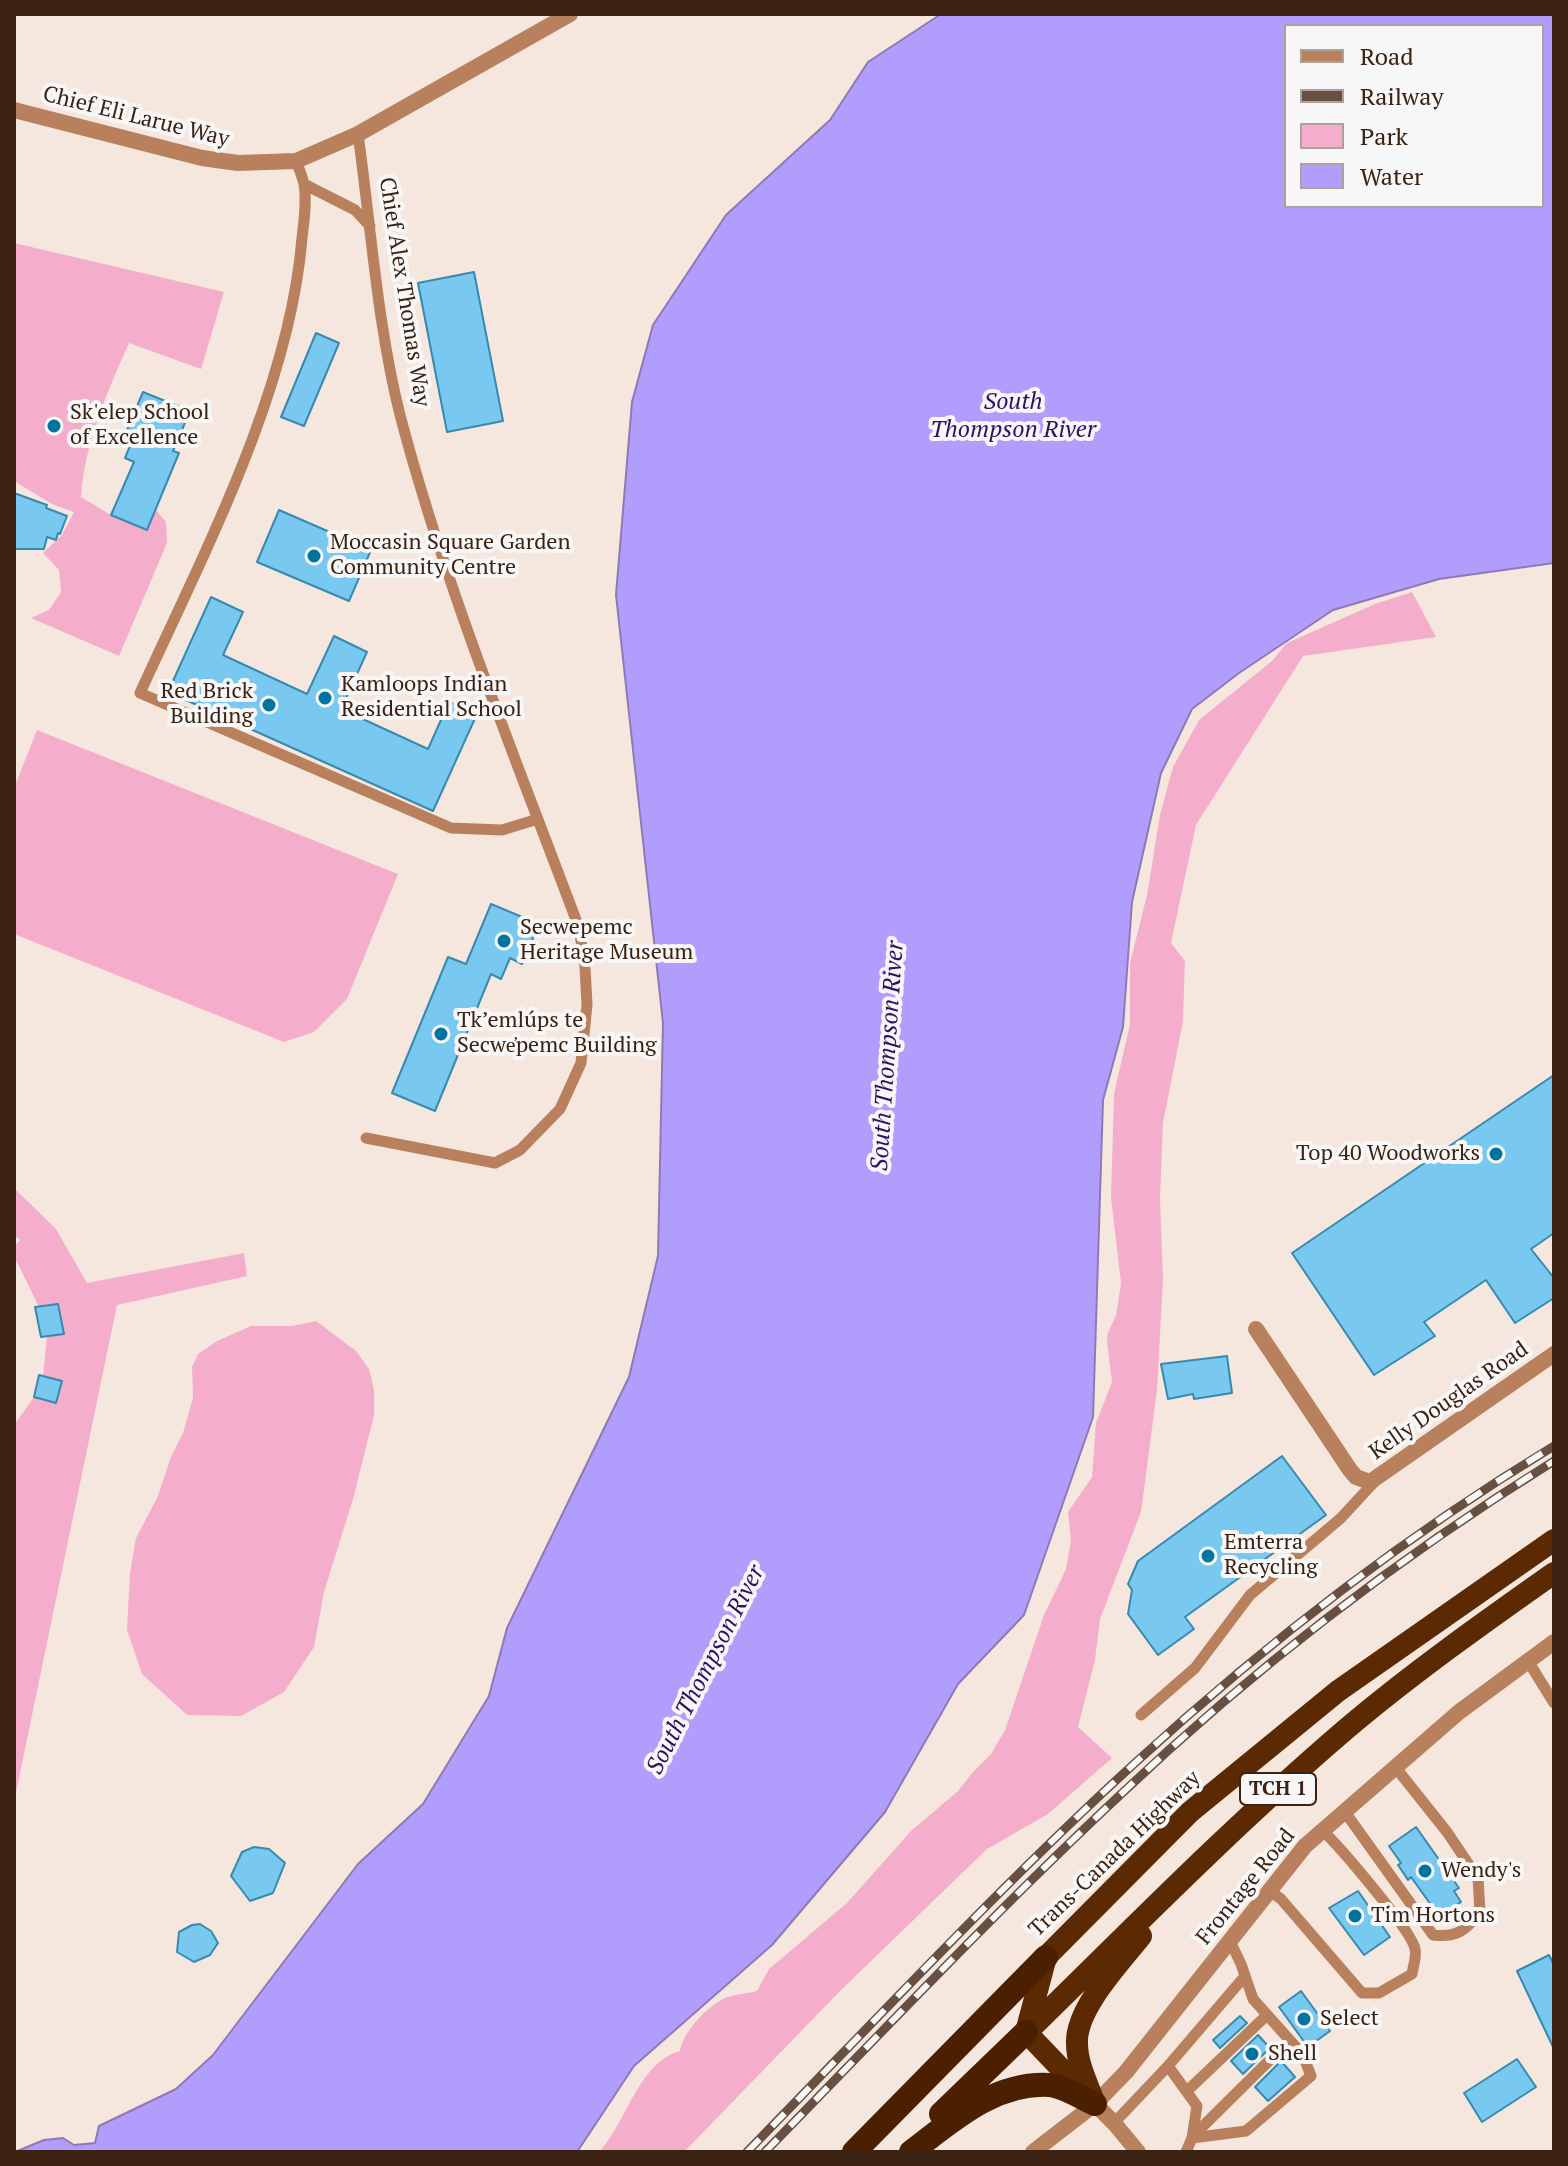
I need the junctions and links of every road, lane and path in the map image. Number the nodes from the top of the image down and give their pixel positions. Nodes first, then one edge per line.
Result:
1 (570, 14) edge
2 (14, 110) edge
3 (358, 134) junction
4 (296, 161) junction
5 (304, 184) junction
6 (370, 226) junction
7 (538, 819) junction
8 (366, 1138) dead end
9 (1256, 1329) dead end
10 (1554, 1354) edge
11 (1376, 1480) junction
12 (1554, 1540) edge
13 (1554, 1573) edge
14 (1554, 1642) edge
15 (1528, 1661) junction
16 (1554, 1703) edge
17 (1141, 1715) dead end
18 (1396, 1768) junction
19 (1345, 1812) junction
20 (1243, 1820) junction
21 (1323, 1831) junction
22 (1270, 1891) junction
23 (1230, 1941) junction
24 (1046, 1957) junction
25 (1245, 1976) junction
26 (1267, 2015) junction
27 (1026, 2032) junction
28 (1290, 2040) junction
29 (1168, 2066) junction
30 (1187, 2091) junction
31 (1095, 2104) junction
32 (1114, 2123) junction
33 (1192, 2138) junction
34 (854, 2152) edge
35 (901, 2152) edge
36 (911, 2152) edge
37 (1033, 2152) edge
38 (1137, 2152) edge
39 (1186, 2152) edge

1 - 3 street
2 - 4 street, Chief Eli Larue Way
3 - 4 street
3 - 6 lane, Chief Alex Thomas Way
4 - 5 lane
5 - 6 lane
5 - 7 lane
6 - 7 lane, Chief Alex Thomas Way
7 - 8 lane, Chief Alex Thomas Way
9 - 11 street, Kelly Douglas Road
10 - 11 street, Kelly Douglas Road
11 - 17 lane
12 - 24 highway, Trans-Canada Highway / TCH 1
13 - 20 highway, TCH 1
14 - 15 street, Frontage Road
15 - 16 lane
15 - 18 street, Frontage Road
18 - 19 street, Frontage Road
18 - 19 lane
19 - 21 street, Frontage Road
20 - 27 highway, TCH 1
20 - 31 highway
21 - 22 street, Frontage Road
21 - 22 lane
22 - 23 street, Frontage Road
23 - 25 lane
23 - 31 street, Frontage Road
24 - 27 highway
24 - 34 highway, Trans-Canada Highway / TCH 1
25 - 26 lane
25 - 29 lane
26 - 28 lane
26 - 30 lane
27 - 31 highway
27 - 35 highway, TCH 1
28 - 33 lane
28 - 33 lane
29 - 30 lane
29 - 32 lane
30 - 33 lane
31 - 32 street
31 - 36 highway
31 - 37 street, Frontage Road
32 - 38 street
33 - 39 lane

